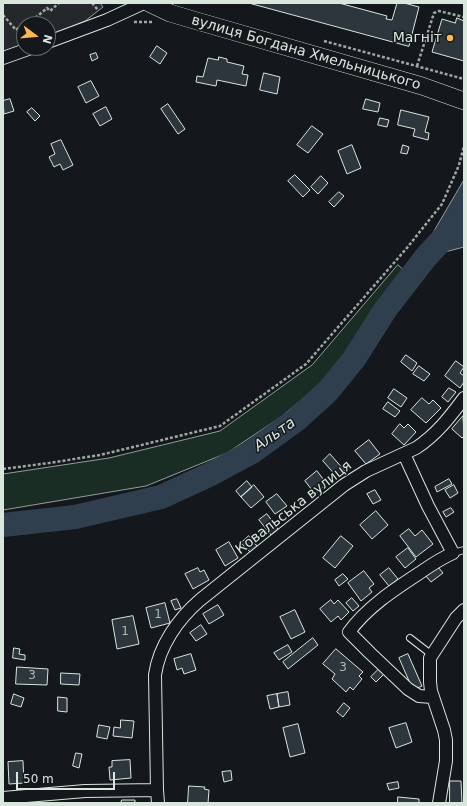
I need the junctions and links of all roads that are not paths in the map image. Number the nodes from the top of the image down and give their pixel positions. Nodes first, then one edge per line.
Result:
1 (144, 3) edge
2 (149, 3) edge
3 (56, 39) edge
4 (16, 53) edge
5 (3, 58) edge
6 (464, 101) edge
7 (464, 398) edge
8 (404, 454) junction
9 (459, 551) edge
10 (464, 610) edge
11 (410, 638) dead end
12 (432, 655) junction
13 (432, 697) junction
14 (157, 790) junction
15 (3, 798) edge
16 (158, 803) edge
17 (439, 803) edge

1 - 3 street
2 - 6 main road, вулиця Богдана Хмельницького
4 - 5 street
7 - 8 street, Ковальська вулиця
8 - 9 street
8 - 14 street, Ковальська вулиця
9 - 13 street
10 - 12 street
11 - 12 lane
12 - 13 street
13 - 17 street
14 - 15 street
14 - 16 street, Ковальська вулиця

